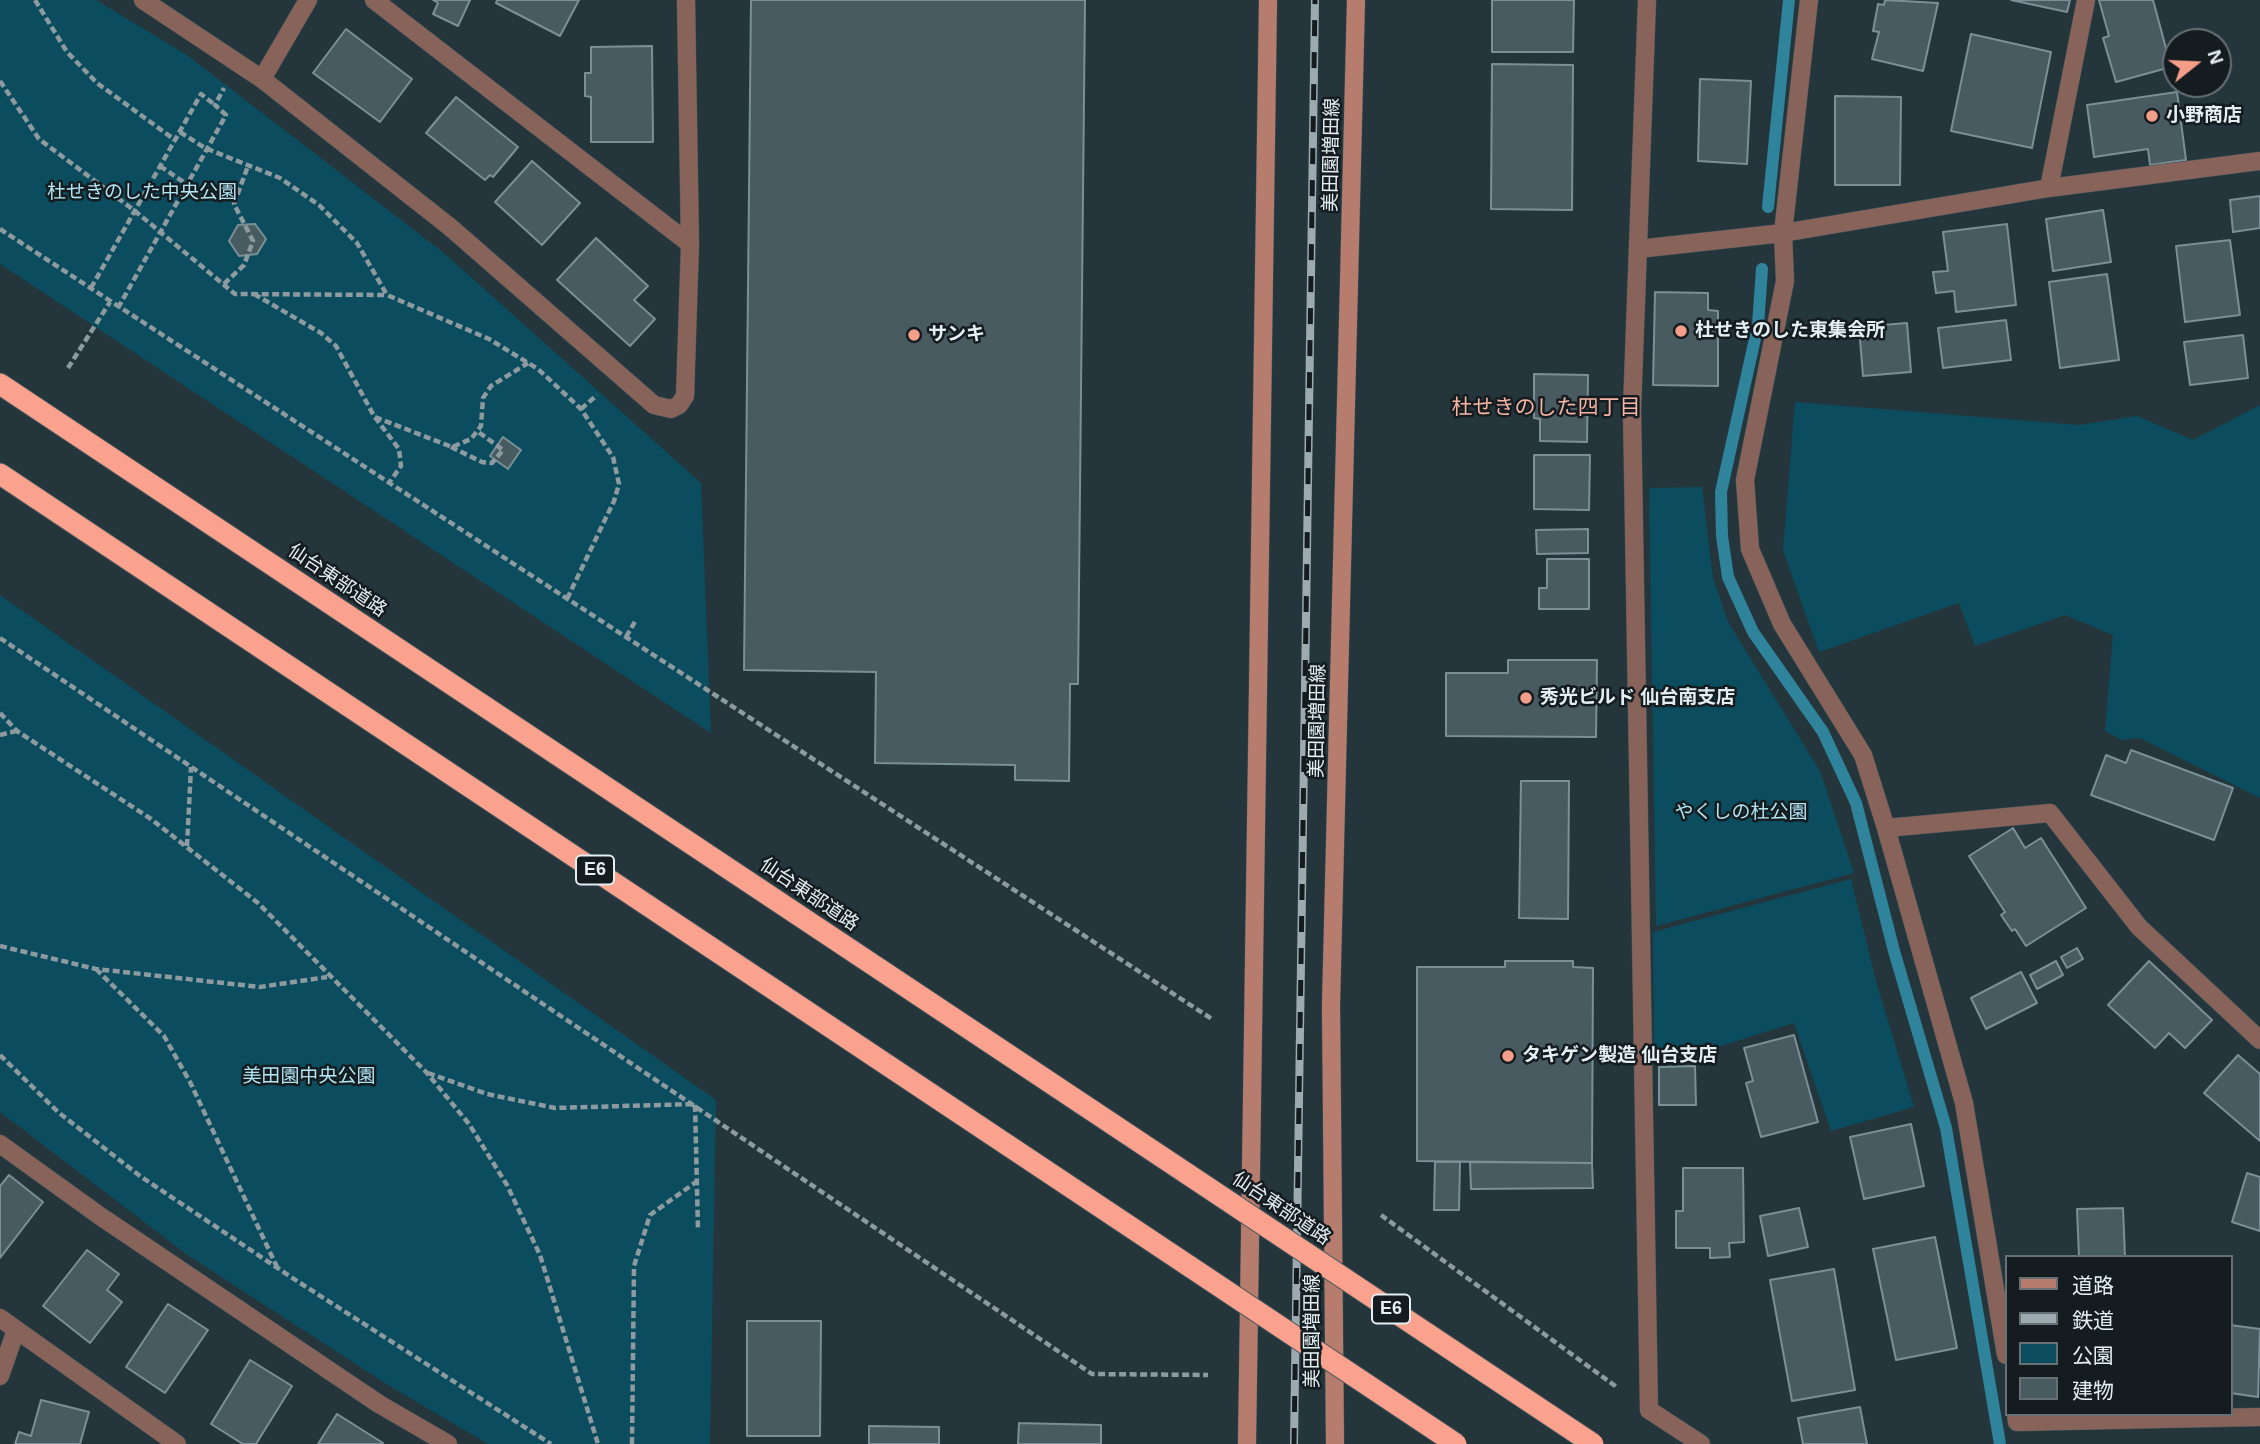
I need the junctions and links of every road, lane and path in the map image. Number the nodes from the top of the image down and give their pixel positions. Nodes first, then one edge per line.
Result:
1 (35, 0) edge
2 (143, 0) edge
3 (308, 0) edge
4 (373, 0) edge
5 (686, 0) edge
6 (1268, 0) edge
7 (1356, 0) edge
8 (1647, 0) edge
9 (1809, 0) edge
10 (2086, 0) edge
11 (237, 63) junction
12 (262, 79) junction
13 (0, 81) edge
14 (215, 104) junction
15 (180, 132) junction
16 (175, 139) junction
17 (205, 148) junction
18 (2260, 161) edge
19 (160, 166) junction
20 (248, 166) junction
21 (185, 183) junction
22 (2049, 188) junction
23 (135, 211) junction
24 (0, 229) edge
25 (159, 231) junction
26 (1783, 233) junction
27 (690, 244) junction
28 (1638, 249) junction
29 (224, 284) junction
30 (91, 288) junction
31 (253, 294) junction
32 (387, 295) junction
33 (110, 302) junction
34 (118, 308) junction
35 (528, 363) junction
36 (68, 368) dead end
37 (0, 384) edge
38 (374, 416) junction
39 (477, 431) junction
40 (451, 447) junction
41 (0, 474) edge
42 (390, 483) junction
43 (567, 599) junction
44 (636, 620) dead end
45 (0, 638) edge
46 (626, 638) junction
47 (0, 713) edge
48 (17, 731) junction
49 (0, 735) edge
50 (191, 767) junction
51 (1886, 828) junction
52 (187, 847) junction
53 (0, 946) edge
54 (96, 969) junction
55 (328, 977) junction
56 (1212, 1019) dead end
57 (2260, 1040) edge
58 (0, 1055) edge
59 (427, 1073) junction
60 (695, 1104) junction
61 (0, 1144) edge
62 (696, 1182) junction
63 (1381, 1215) dead end
64 (698, 1230) dead end
65 (278, 1269) junction
66 (0, 1318) edge
67 (16, 1331) junction
68 (2004, 1343) edge
69 (1208, 1375) dead end
70 (0, 1376) edge
71 (1649, 1410) junction
72 (2016, 1416) edge
73 (2260, 1417) edge
74 (177, 1444) edge
75 (448, 1444) edge
76 (551, 1444) edge
77 (598, 1444) edge
78 (632, 1444) edge
79 (1247, 1444) edge
80 (1335, 1444) edge
81 (1456, 1444) edge
82 (1593, 1444) edge
83 (1701, 1444) edge

1 - 16 path
2 - 11 street
3 - 12 street
4 - 27 street
5 - 27 street
6 - 79 main road
7 - 80 main road, 美田園増田線
8 - 28 street
9 - 26 street
10 - 22 street
11 - 12 street
11 - 14 path
12 - 27 street
13 - 23 path
14 - 15 path
14 - 17 path
15 - 16 path
15 - 17 path
16 - 19 path
17 - 20 path
17 - 21 path
18 - 22 street
19 - 21 path
19 - 23 path
20 - 29 path
20 - 32 path
21 - 25 path
22 - 26 street
23 - 25 path
23 - 30 path
24 - 30 path
25 - 29 path
25 - 34 path
26 - 28 street
26 - 51 street
28 - 71 street
29 - 31 path
30 - 33 path
31 - 32 path
31 - 38 path
32 - 35 path
33 - 34 path
33 - 36 path
34 - 42 path
35 - 39 path
35 - 43 path
37 - 82 highway, 仙台東部道路 / E6, bridge
38 - 40 path
38 - 42 path
39 - 40 path
39 - 40 path
41 - 81 highway, E6, bridge
42 - 43 path
43 - 46 path
44 - 46 path
45 - 50 path
46 - 56 path
47 - 48 path
48 - 49 path
48 - 52 path
50 - 52 path
50 - 60 path
51 - 57 street
51 - 68 street
52 - 55 path
53 - 54 path
54 - 55 path
54 - 65 path
55 - 59 path
58 - 65 path
59 - 60 path
59 - 77 path
60 - 62 path
60 - 69 path
61 - 75 street
62 - 64 path
62 - 78 path
63 - 71 path
65 - 76 path
66 - 67 street
67 - 70 street
67 - 74 street
71 - 83 street
72 - 73 street

